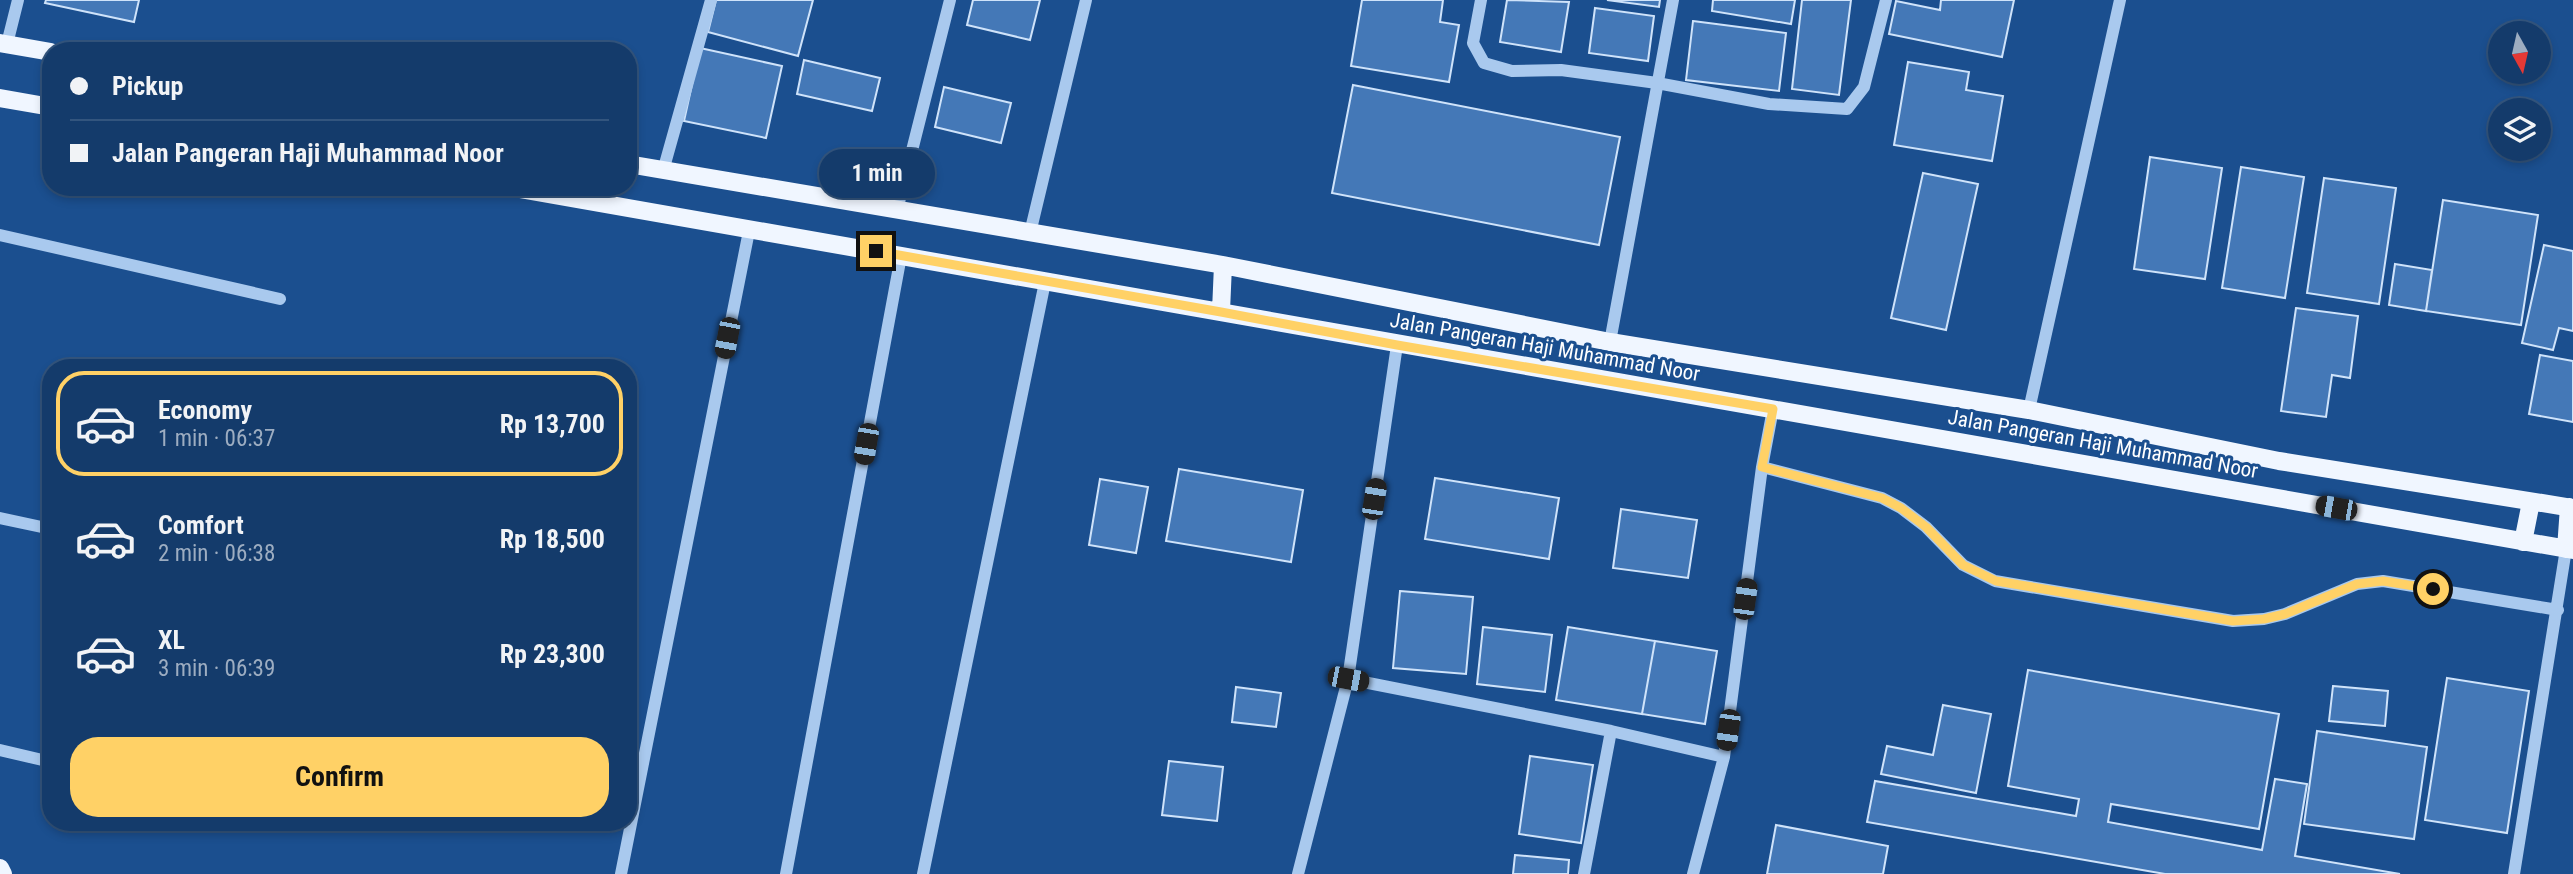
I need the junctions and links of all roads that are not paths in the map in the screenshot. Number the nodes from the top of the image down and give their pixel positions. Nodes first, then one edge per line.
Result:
1 (18, 0) edge
2 (711, 0) edge
3 (950, 0) edge
4 (1086, 0) edge
5 (1481, 0) edge
6 (1673, 0) edge
7 (1886, 0) edge
8 (2120, 0) edge
9 (4, 43) edge
10 (42, 50) edge
11 (1657, 83) junction
12 (0, 99) edge
13 (42, 106) edge
14 (637, 166) edge
15 (663, 171) junction
16 (558, 196) edge
17 (897, 210) junction
18 (749, 231) junction
19 (1030, 233) junction
20 (0, 235) edge
21 (901, 256) junction
22 (1223, 265) junction
23 (1045, 282) junction
24 (280, 299) dead end
25 (1221, 312) junction
26 (1610, 342) junction
27 (1397, 345) junction
28 (1773, 409) junction
29 (2029, 410) junction
30 (1762, 467) junction
31 (2531, 502) junction
32 (2571, 508) edge
33 (0, 518) edge
34 (42, 526) edge
35 (2523, 542) junction
36 (2569, 549) edge
37 (2558, 610) junction
38 (1348, 679) junction
39 (1611, 731) junction
40 (0, 750) edge
41 (1724, 757) junction
42 (42, 760) edge
43 (637, 794) edge
44 (630, 831) edge
45 (0, 868) edge
46 (3, 874) edge
47 (621, 874) edge
48 (786, 874) edge
49 (923, 874) edge
50 (1298, 874) edge
51 (1584, 874) edge
52 (1693, 874) edge
53 (2514, 874) edge

1 - 9 street
2 - 15 street
3 - 17 street
4 - 19 street
5 - 11 street
6 - 11 street
7 - 11 street
8 - 29 street
9 - 10 main road
11 - 26 street
12 - 13 main road
14 - 15 main road, Jalan Pangeran Haji Muhammad Noor
15 - 17 main road, Jalan Pangeran Haji Muhammad Noor
16 - 18 main road, Jalan Pangeran Haji Muhammad Noor
17 - 19 main road, Jalan Pangeran Haji Muhammad Noor
18 - 21 main road, Jalan Pangeran Haji Muhammad Noor
18 - 43 street
19 - 22 main road, Jalan Pangeran Haji Muhammad Noor
20 - 24 street
21 - 23 main road, Jalan Pangeran Haji Muhammad Noor
21 - 48 street
22 - 25 main road
22 - 26 main road, Jalan Pangeran Haji Muhammad Noor
23 - 25 main road, Jalan Pangeran Haji Muhammad Noor
23 - 49 street
25 - 27 main road, Jalan Pangeran Haji Muhammad Noor
26 - 29 main road, Jalan Pangeran Haji Muhammad Noor
27 - 28 main road, Jalan Pangeran Haji Muhammad Noor
27 - 38 street
28 - 30 street
28 - 35 main road, Jalan Pangeran Haji Muhammad Noor
29 - 31 main road, Jalan Pangeran Haji Muhammad Noor
30 - 37 street
30 - 41 street
31 - 32 main road, Jalan Pangeran Haji Muhammad Noor
31 - 35 main road
32 - 36 main road
33 - 34 street
35 - 36 main road, Jalan Pangeran Haji Muhammad Noor
36 - 37 street
37 - 53 street
38 - 39 street
38 - 50 street
39 - 41 street
39 - 51 street
40 - 42 street
41 - 52 street
44 - 47 street
45 - 46 main road

